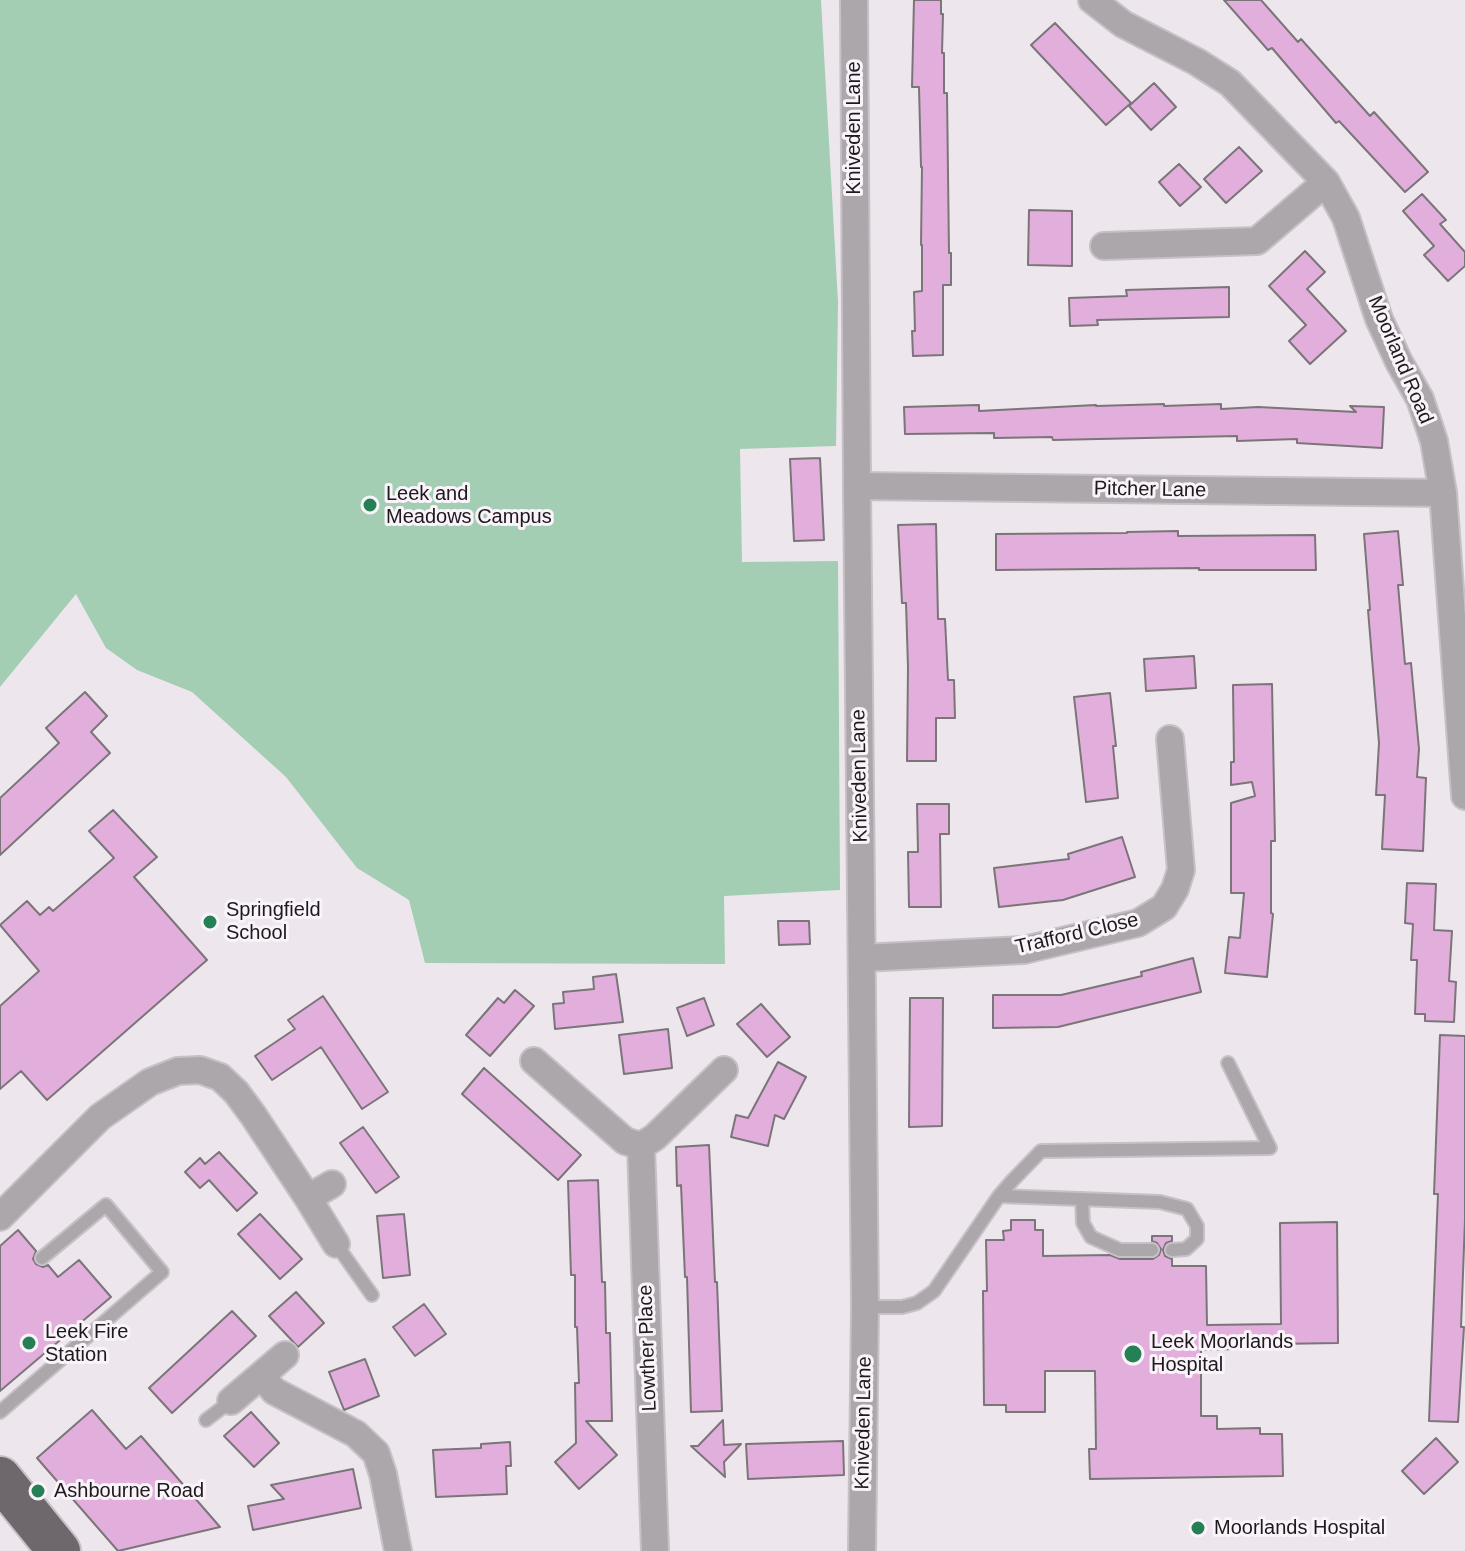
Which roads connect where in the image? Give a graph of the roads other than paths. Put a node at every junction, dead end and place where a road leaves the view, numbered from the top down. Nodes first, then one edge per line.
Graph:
1 (854, 0) edge
2 (1092, 0) edge
3 (1326, 182) junction
4 (1117, 237) dead end
5 (857, 486) junction
6 (1443, 493) junction
7 (1456, 559) edge
8 (1170, 739) dead end
9 (1465, 796) edge
10 (862, 958) junction
11 (534, 1061) dead end
12 (1228, 1063) dead end
13 (724, 1070) dead end
14 (641, 1146) junction
15 (332, 1184) dead end
16 (999, 1196) junction
17 (308, 1198) junction
18 (1082, 1199) junction
19 (0, 1217) edge
20 (336, 1244) joint
21 (1152, 1250) dead end
22 (1172, 1250) dead end
23 (42, 1258) dead end
24 (372, 1295) dead end
25 (865, 1307) junction
26 (285, 1355) dead end
27 (262, 1376) junction
28 (231, 1401) joint
29 (0, 1412) edge
30 (206, 1420) dead end
31 (0, 1478) edge
32 (59, 1551) edge
33 (398, 1551) edge
34 (655, 1551) edge
35 (862, 1551) edge

1 - 5 street, Kniveden Lane
2 - 3 street, Moorland Road
3 - 4 street
3 - 6 street, Moorland Road
5 - 6 street, Pitcher Lane
5 - 10 street, Kniveden Lane
6 - 7 street, Moorland Road
7 - 9 street, Moorland Road
8 - 10 street, Trafford Close
10 - 25 street, Kniveden Lane
11 - 14 street
12 - 16 lane
13 - 14 street
14 - 34 street, Lowther Place
15 - 17 street
16 - 18 lane
16 - 25 lane
17 - 19 street
17 - 20 street
18 - 21 lane
18 - 22 lane
20 - 24 lane
23 - 29 lane
25 - 35 street, Kniveden Lane
26 - 27 street
27 - 28 street
27 - 33 street
28 - 30 lane
31 - 32 highway

